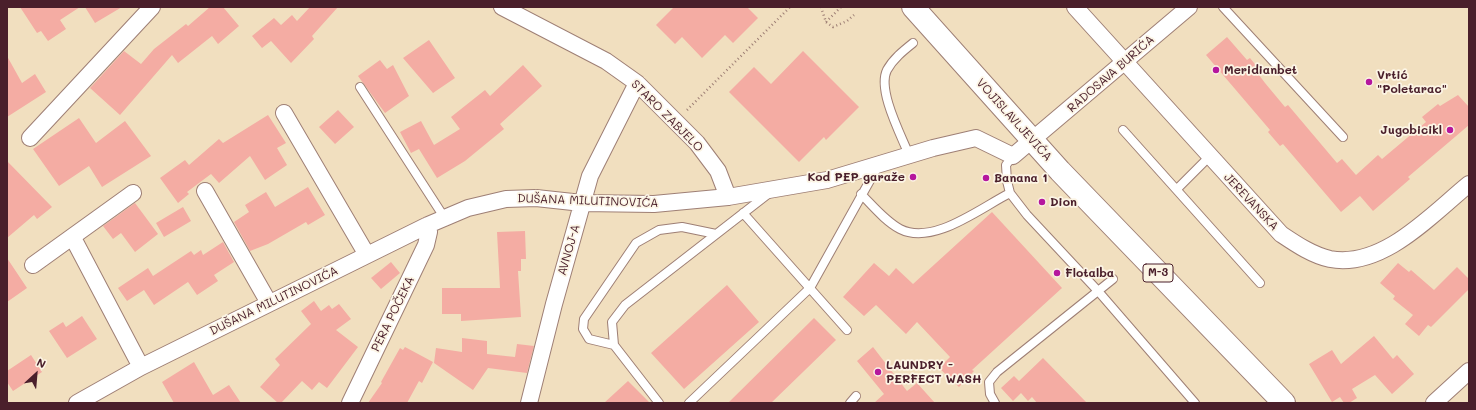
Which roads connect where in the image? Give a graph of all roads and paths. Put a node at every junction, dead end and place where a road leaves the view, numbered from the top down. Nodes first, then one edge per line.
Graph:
1 (152, 7) edge
2 (502, 7) edge
3 (790, 7) edge
4 (821, 7) edge
5 (841, 7) edge
6 (913, 7) edge
7 (1075, 7) edge
8 (1189, 7) edge
9 (1223, 7) edge
10 (854, 15) dead end
11 (826, 22) junction
12 (913, 44) dead end
13 (1124, 63) junction
14 (637, 83) junction
15 (360, 87) dead end
16 (284, 113) dead end
17 (676, 122) junction
18 (1123, 130) dead end
19 (1343, 137) dead end
20 (30, 138) dead end
21 (1032, 141) junction
22 (909, 155) junction
23 (1013, 156) junction
24 (1210, 156) junction
25 (880, 164) junction
26 (1469, 184) edge
27 (773, 189) junction
28 (1177, 189) junction
29 (205, 191) dead end
30 (133, 193) dead end
31 (1010, 193) junction
32 (861, 194) junction
33 (728, 197) junction
34 (582, 203) junction
35 (743, 213) junction
36 (444, 217) junction
37 (428, 225) junction
38 (716, 234) junction
39 (73, 238) junction
40 (367, 255) junction
41 (33, 265) dead end
42 (1113, 279) dead end
43 (1260, 283) dead end
44 (810, 288) junction
45 (1098, 291) junction
46 (268, 303) junction
47 (847, 330) dead end
48 (614, 345) junction
49 (141, 367) junction
50 (1469, 371) edge
51 (856, 396) dead end
52 (77, 403) edge
53 (350, 403) edge
54 (530, 403) edge
55 (659, 403) edge
56 (689, 403) edge
57 (850, 403) edge
58 (995, 403) edge
59 (1195, 403) edge
60 (1284, 403) edge
61 (1434, 403) edge

1 - 20 street
2 - 14 street, STARO ZABJELO
3 - 17 path
4 - 11 path
5 - 11 path
6 - 21 main road, VOJISLAVLJEVIĆA / M-3
7 - 13 street, JEREVANSKA
8 - 13 street, RADOSAVA BURIĆA
9 - 19 lane
10 - 11 path
12 - 22 lane
13 - 21 street, RADOSAVA BURIĆA
13 - 24 street, JEREVANSKA
14 - 17 street, STARO ZABJELO
14 - 34 street, AVNOJ-A
15 - 36 lane
16 - 40 street
17 - 33 street, STARO ZABJELO
18 - 28 lane
21 - 23 street
21 - 60 main road, VOJISLAVLJEVIĆA / M-3
22 - 23 street, DUŠANA MILUTINOVIĆA
22 - 25 street, DUŠANA MILUTINOVIĆA
23 - 31 lane
24 - 26 street, JEREVANSKA
24 - 28 lane
25 - 27 street, DUŠANA MILUTINOVIĆA
25 - 32 lane
27 - 33 street, DUŠANA MILUTINOVIĆA
27 - 35 lane
28 - 43 lane
29 - 46 street
30 - 39 street
31 - 32 lane
31 - 45 lane
32 - 44 lane
33 - 34 street, DUŠANA MILUTINOVIĆA
34 - 36 street, DUŠANA MILUTINOVIĆA
34 - 54 street, AVNOJ-A
35 - 38 lane
35 - 44 lane
36 - 37 street, DUŠANA MILUTINOVIĆA
37 - 40 street, DUŠANA MILUTINOVIĆA
37 - 53 street, PERA POČEKA
38 - 48 lane
38 - 48 lane
39 - 41 street
39 - 49 street
40 - 46 street, DUŠANA MILUTINOVIĆA
42 - 45 lane
44 - 47 lane
44 - 56 lane
45 - 58 lane
45 - 59 lane
46 - 49 street, DUŠANA MILUTINOVIĆA
48 - 55 lane
49 - 52 street, DUŠANA MILUTINOVIĆA
50 - 61 street
51 - 57 lane

